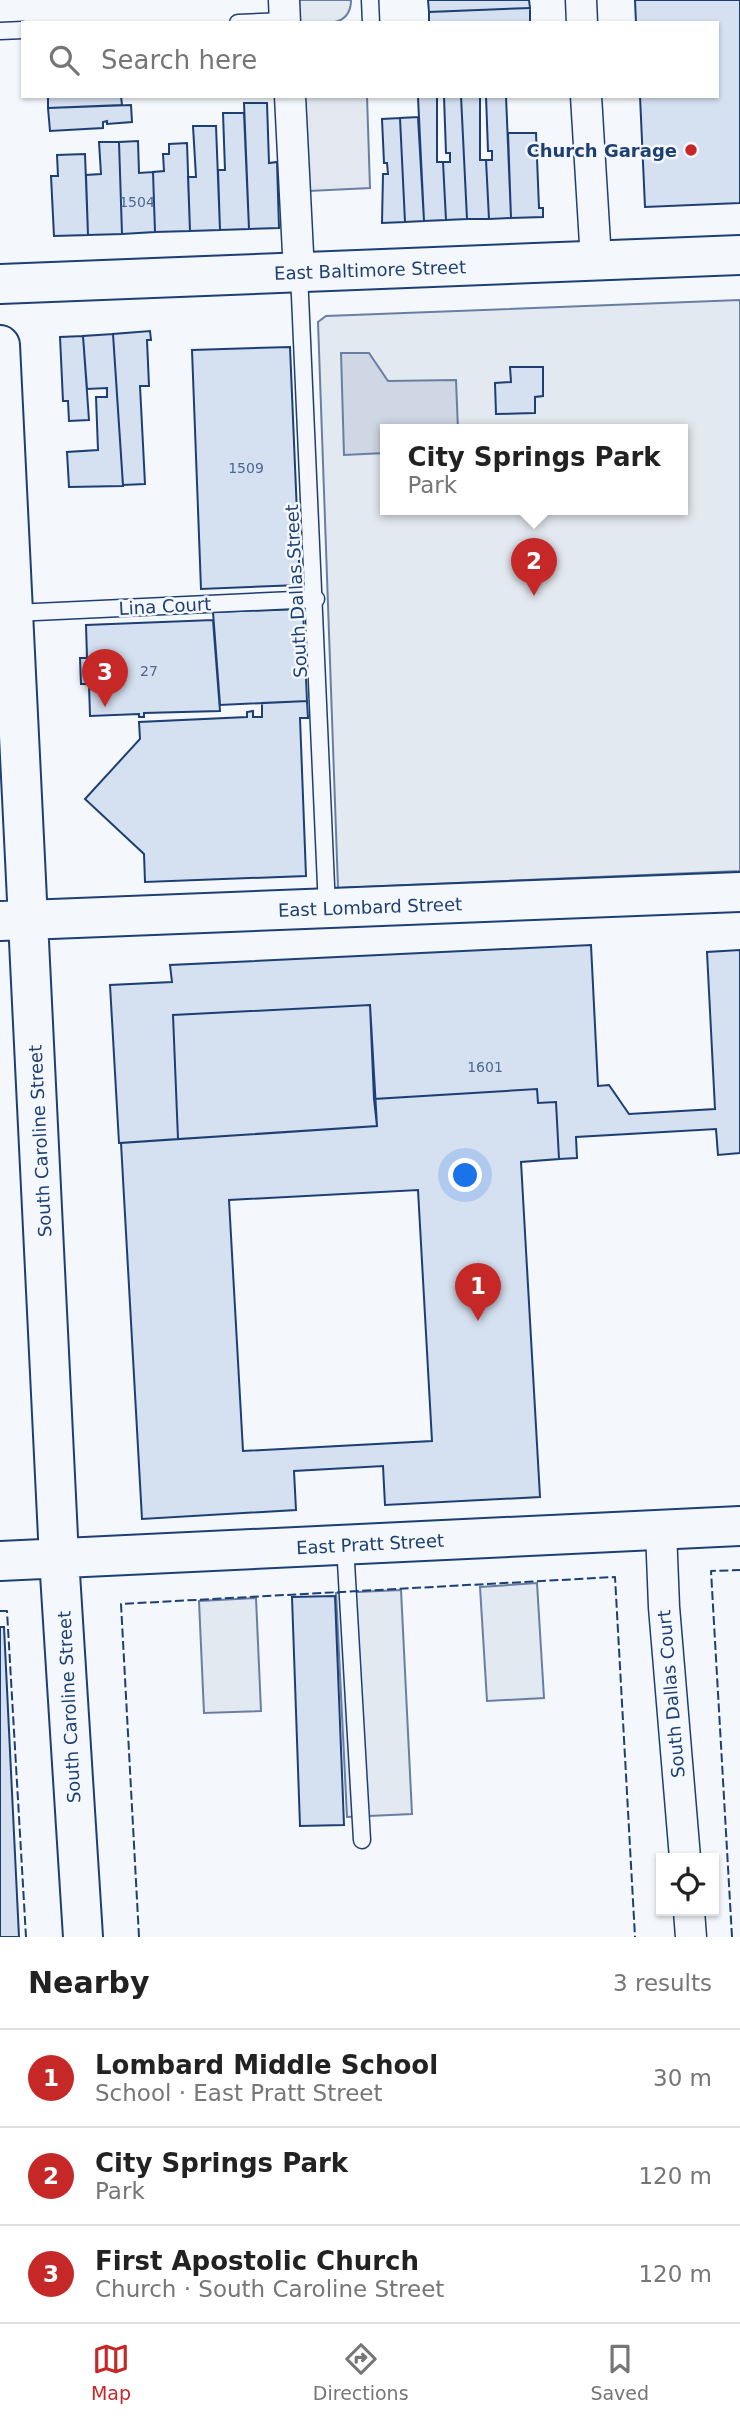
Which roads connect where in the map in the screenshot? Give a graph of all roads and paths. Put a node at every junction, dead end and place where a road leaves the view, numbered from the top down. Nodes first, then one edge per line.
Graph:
1 (370, 0) edge
2 (581, 0) edge
3 (284, 15) edge
4 (250, 21) edge
5 (371, 21) edge
6 (582, 21) edge
7 (21, 30) edge
8 (0, 31) edge
9 (290, 98) edge
10 (586, 98) edge
11 (740, 254) edge
12 (596, 260) junction
13 (299, 273) junction
14 (0, 284) edge
15 (0, 345) edge
16 (5, 519) edge
17 (316, 599) junction
18 (14, 612) junction
19 (9, 713) edge
20 (740, 892) edge
21 (327, 908) junction
22 (15, 921) edge
23 (740, 1526) edge
24 (661, 1530) junction
25 (345, 1545) junction
26 (59, 1558) junction
27 (0, 1561) edge
28 (362, 1840) dead end
29 (685, 1853) edge
30 (689, 1916) edge
31 (83, 1937) edge
32 (691, 1937) edge

1 - 5 lane
2 - 6 street
3 - 4 lane
7 - 8 lane
9 - 13 street
10 - 12 street
11 - 12 main road, East Baltimore Street
12 - 13 main road, East Baltimore Street
13 - 14 main road, East Baltimore Street
13 - 17 lane, South Dallas Street
15 - 16 main road, South Caroline Street
16 - 18 main road, South Caroline Street
17 - 18 lane, Lina Court
17 - 21 lane, South Dallas Street
18 - 19 main road, South Caroline Street
19 - 22 main road, South Caroline Street
20 - 21 main road, East Lombard Street
21 - 22 main road, East Lombard Street
22 - 26 main road, South Caroline Street
23 - 24 main road, East Pratt Street
24 - 25 main road, East Pratt Street
24 - 29 street, South Dallas Court
25 - 26 main road, East Pratt Street
25 - 28 lane
26 - 27 main road, East Pratt Street
26 - 31 main road, South Caroline Street
30 - 32 street

